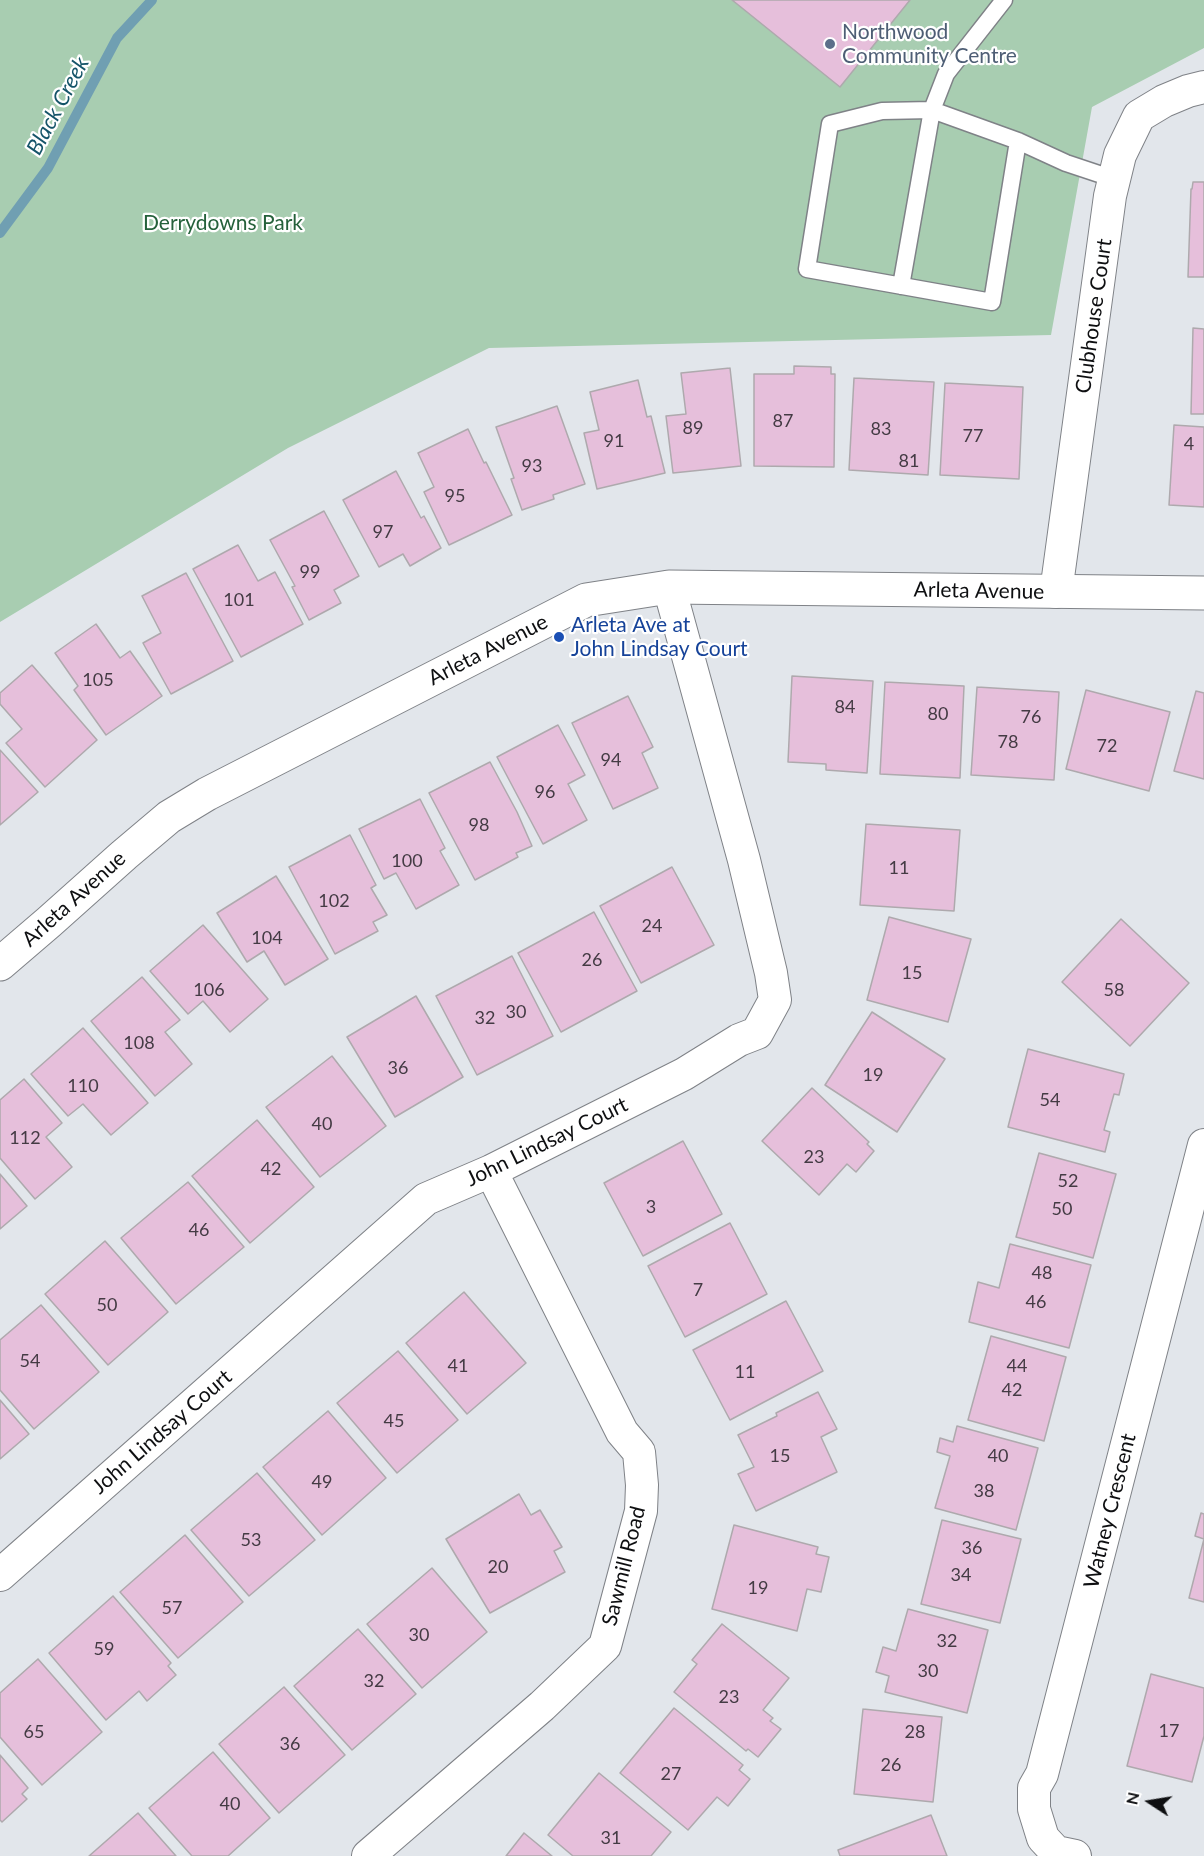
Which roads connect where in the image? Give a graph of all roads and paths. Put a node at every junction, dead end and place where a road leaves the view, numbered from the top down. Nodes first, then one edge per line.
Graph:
1 (1004, 0) edge
2 (1204, 87) edge
3 (932, 110) junction
4 (1018, 141) junction
5 (1114, 179) junction
6 (901, 286) junction
7 (669, 587) junction
8 (1056, 592) junction
9 (1204, 593) edge
10 (0, 964) edge
11 (1204, 1144) edge
12 (491, 1171) junction
13 (0, 1575) edge
14 (368, 1856) edge
15 (1075, 1856) edge

1 - 3 lane
2 - 5 street, Clubhouse Court
3 - 4 lane
3 - 6 lane
3 - 6 lane
4 - 5 lane
4 - 6 lane
5 - 8 street, Clubhouse Court
7 - 8 street, Arleta Avenue
7 - 10 street, Arleta Avenue
7 - 12 street, John Lindsay Court
8 - 9 street, Arleta Avenue
11 - 15 street, Watney Crescent
12 - 13 street, John Lindsay Court
12 - 14 street, Sawmill Road

